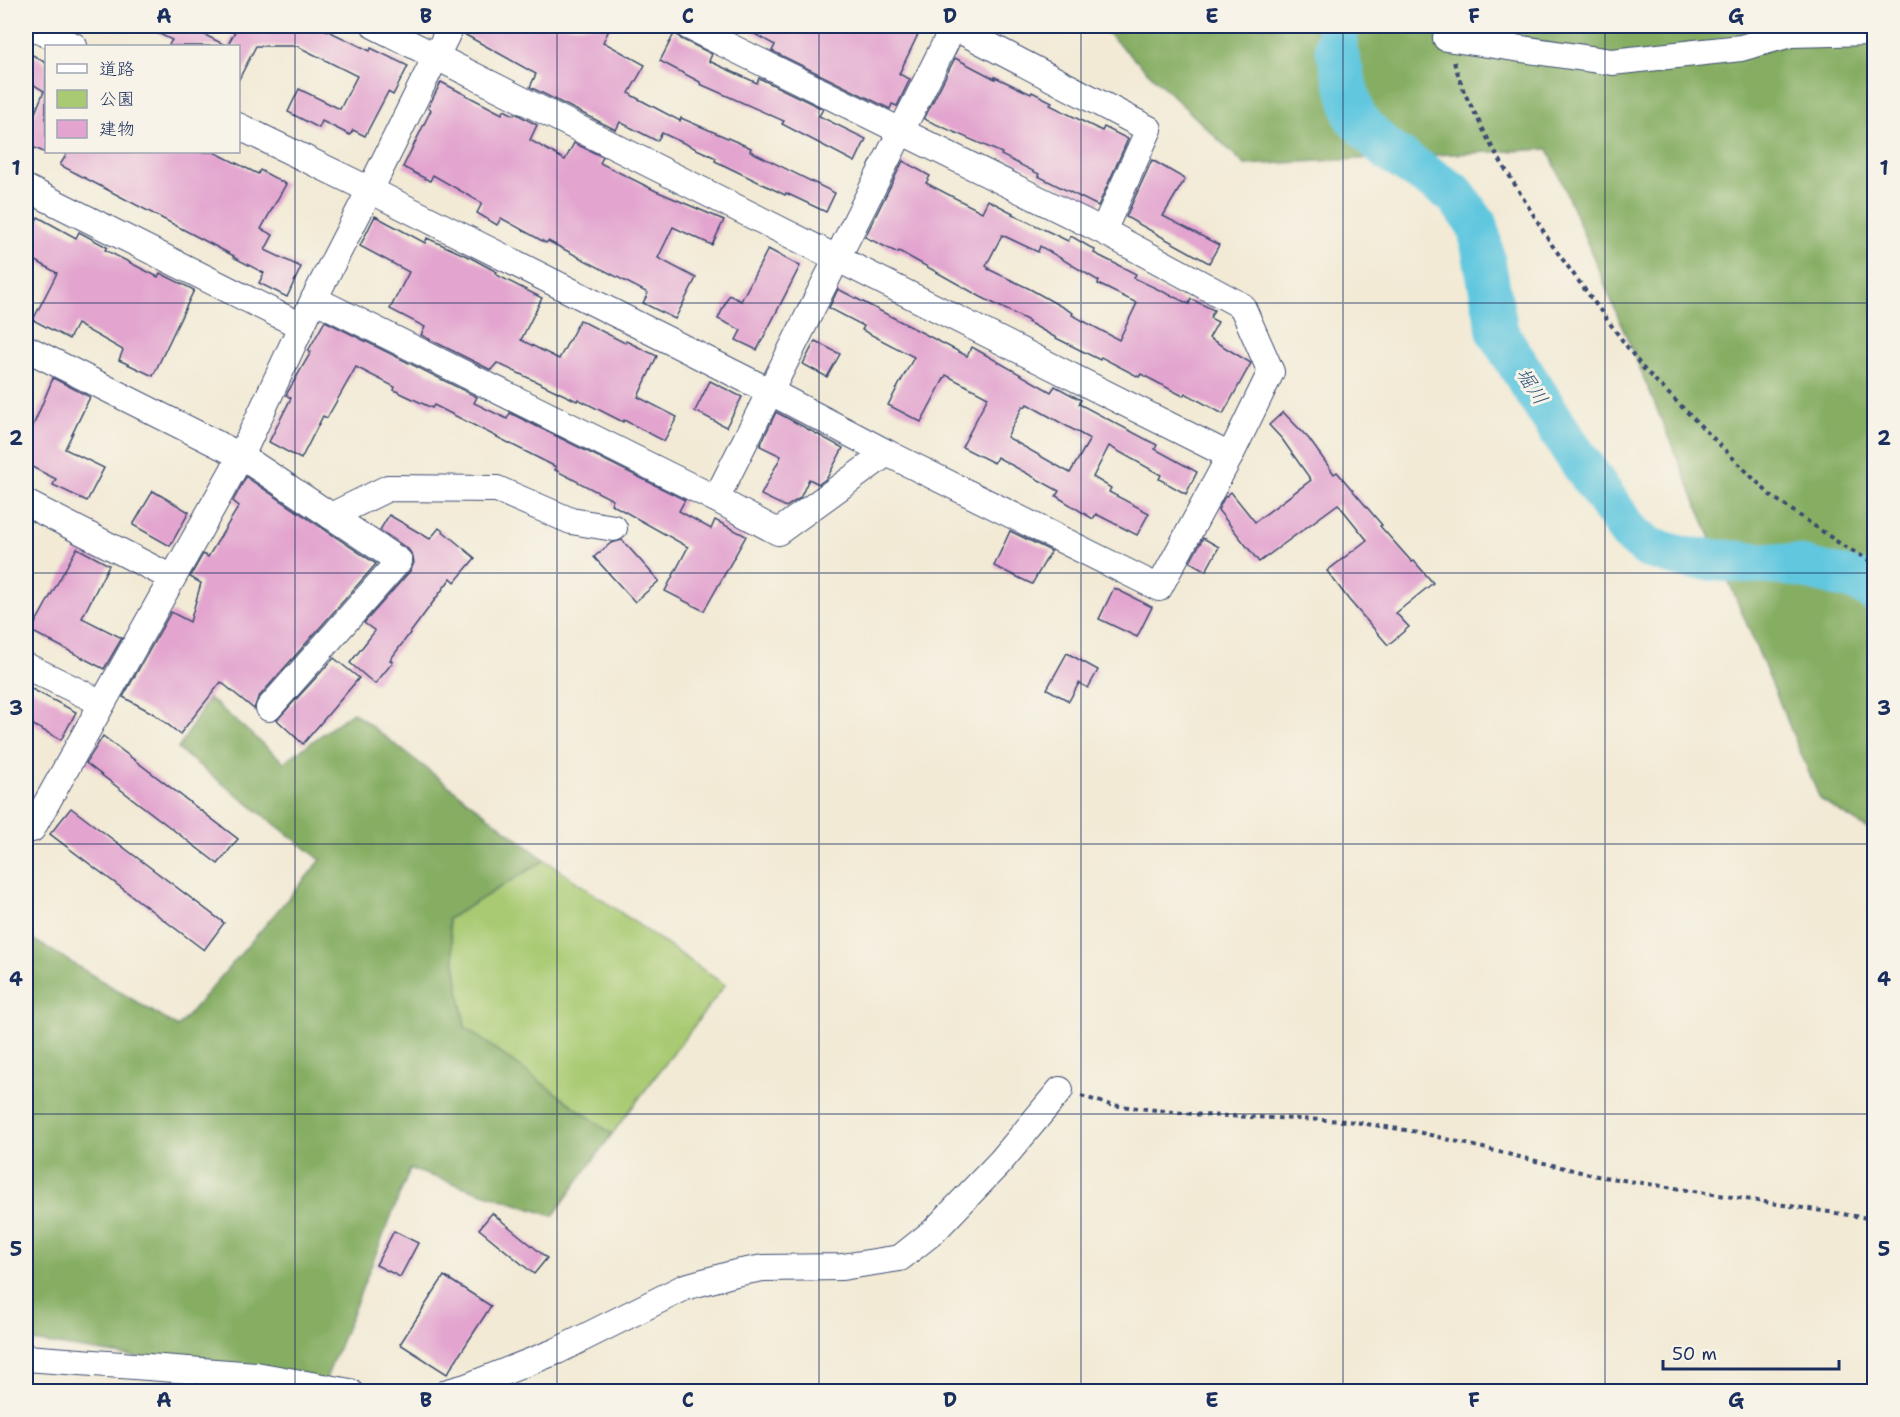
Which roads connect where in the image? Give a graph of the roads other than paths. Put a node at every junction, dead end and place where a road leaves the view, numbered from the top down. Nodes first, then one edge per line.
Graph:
1 (30, 26) edge
2 (375, 26) edge
3 (451, 26) edge
4 (688, 26) edge
5 (953, 26) edge
6 (1875, 32) edge
7 (1446, 38) road end
8 (72, 45) edge
9 (435, 55) junction
10 (240, 127) edge
11 (900, 130) junction
12 (26, 188) edge
13 (370, 190) junction
14 (1103, 231) junction
15 (837, 259) junction
16 (314, 299) junction
17 (301, 326) junction
18 (26, 348) edge
19 (769, 391) junction
20 (887, 453) junction
21 (241, 456) junction
22 (1230, 456) junction
23 (716, 499) junction
24 (26, 504) edge
25 (331, 516) junction
26 (614, 528) dead end
27 (172, 578) junction
28 (26, 666) edge
29 (102, 703) junction
30 (269, 708) dead end
31 (26, 825) edge
32 (1060, 1090) road end
33 (26, 1358) edge
34 (350, 1392) edge
35 (448, 1392) edge

1 - 8 street
2 - 9 street
3 - 9 street
4 - 11 street
5 - 11 street
5 - 14 street
6 - 7 street
9 - 13 street
9 - 15 street
10 - 13 street
11 - 14 street
11 - 15 street
12 - 17 street
13 - 16 street
13 - 19 street
14 - 22 street
15 - 19 street
15 - 22 street
16 - 17 street
16 - 23 street
17 - 21 street
18 - 21 street
19 - 20 street
19 - 23 street
20 - 22 street
20 - 23 street
21 - 25 street
21 - 27 street
24 - 27 street
25 - 26 street
25 - 30 street
27 - 29 street
28 - 29 street
29 - 31 street
32 - 35 street
33 - 34 street

